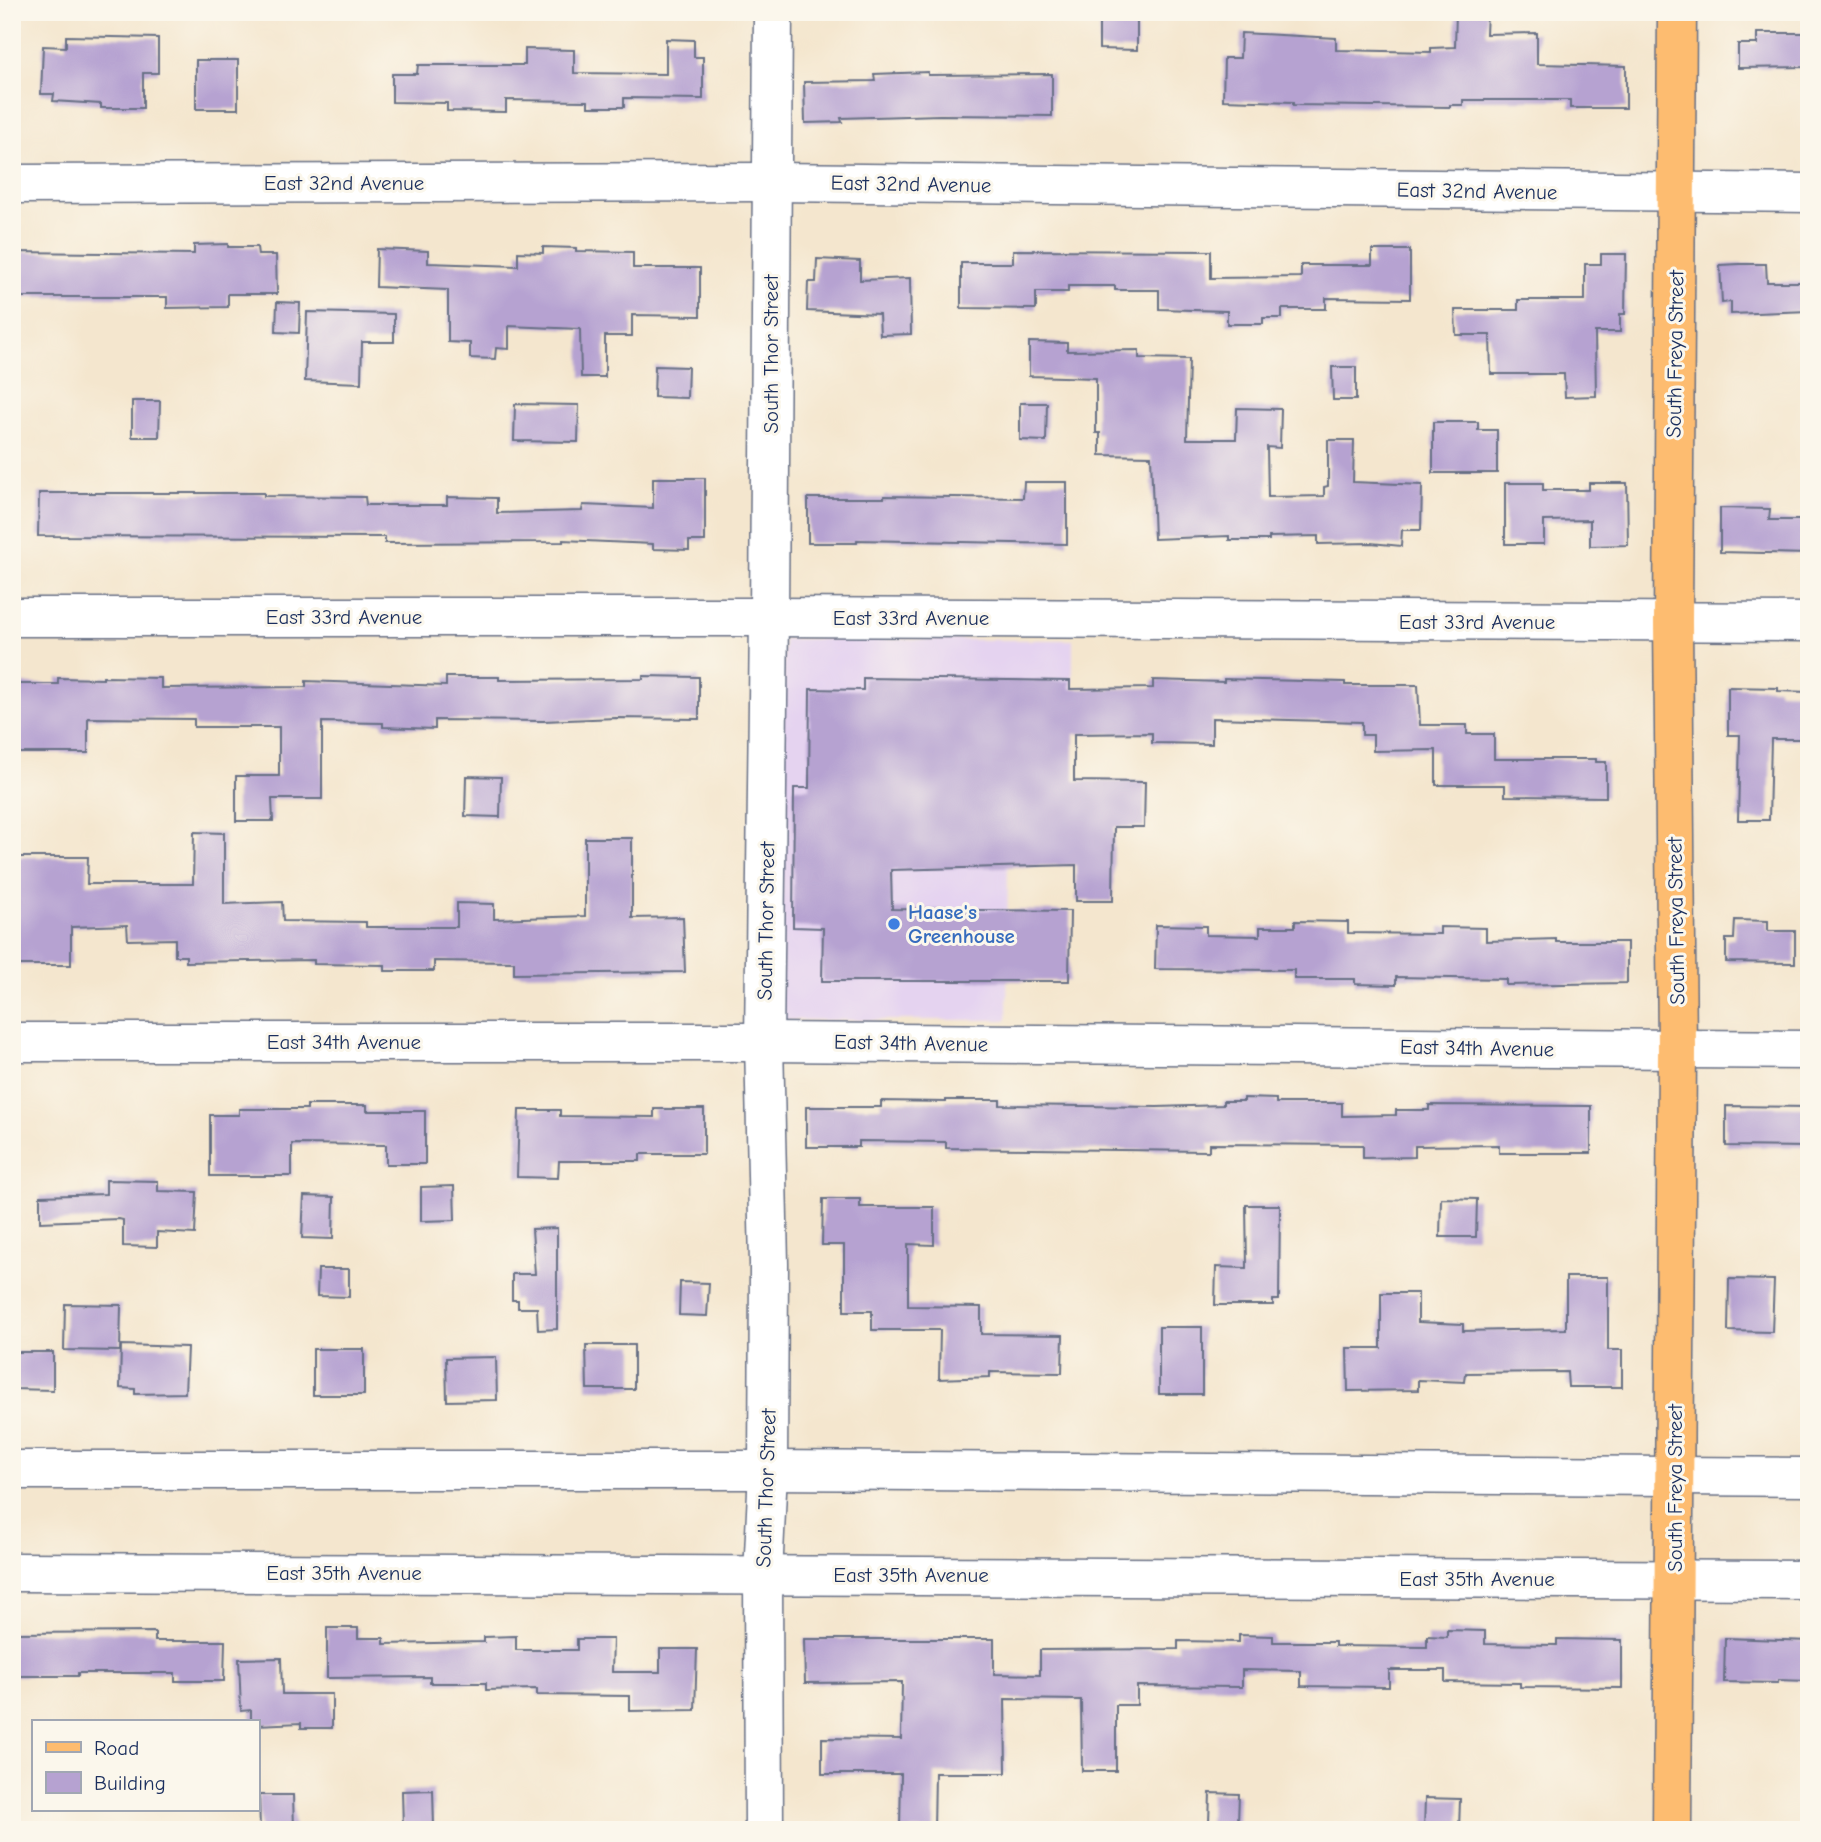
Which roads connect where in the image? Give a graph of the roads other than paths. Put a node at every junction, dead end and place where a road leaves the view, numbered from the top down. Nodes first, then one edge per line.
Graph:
1 (772, 12) edge
2 (1676, 12) edge
3 (772, 182) junction
4 (12, 184) edge
5 (1677, 193) junction
6 (1809, 193) edge
7 (12, 617) edge
8 (769, 617) junction
9 (1809, 622) edge
10 (1673, 623) junction
11 (12, 1042) edge
12 (764, 1042) junction
13 (1677, 1050) junction
14 (1809, 1050) edge
15 (12, 1471) edge
16 (768, 1471) junction
17 (1674, 1476) junction
18 (1809, 1477) edge
19 (12, 1572) edge
20 (763, 1574) junction
21 (1675, 1580) junction
22 (1809, 1580) edge
23 (764, 1830) edge
24 (1672, 1830) edge

1 - 3 street, South Thor Street
2 - 5 main road, South Freya Street
3 - 4 street, East 32nd Avenue
3 - 5 street, East 32nd Avenue
3 - 8 street, South Thor Street
5 - 6 street, East 32nd Avenue
5 - 10 main road, South Freya Street
7 - 8 street, East 33rd Avenue
8 - 10 street, East 33rd Avenue
8 - 12 street, South Thor Street
9 - 10 street, East 33rd Avenue
10 - 13 main road, South Freya Street
11 - 12 street, East 34th Avenue
12 - 13 street, East 34th Avenue
12 - 16 street, South Thor Street
13 - 14 street, East 34th Avenue
13 - 17 main road, South Freya Street
15 - 16 street
16 - 17 street
16 - 20 street, South Thor Street
17 - 18 street
17 - 21 main road, South Freya Street
19 - 20 street, East 35th Avenue
20 - 21 street, East 35th Avenue
20 - 23 street, South Thor Street
21 - 22 street, East 35th Avenue
21 - 24 main road, South Freya Street

